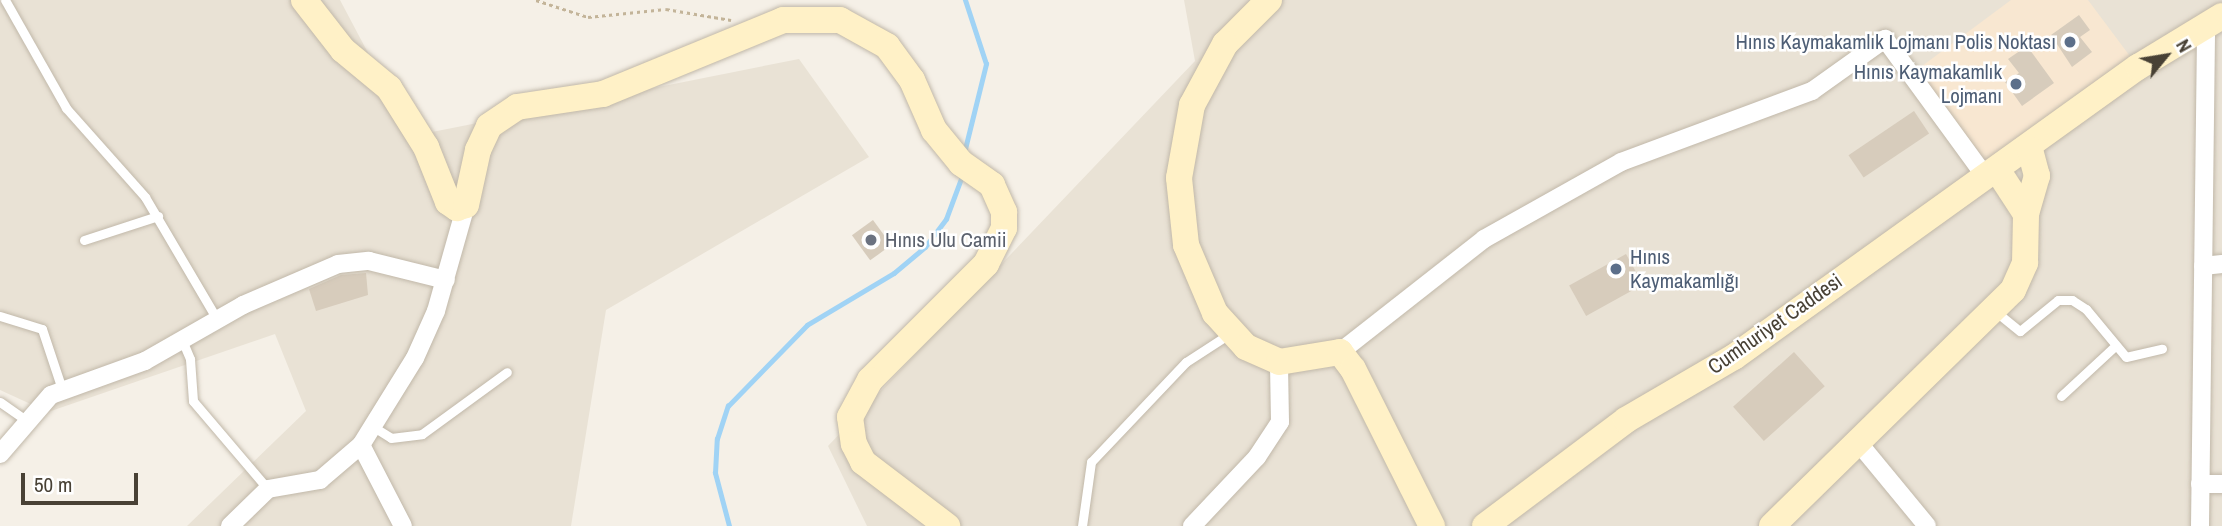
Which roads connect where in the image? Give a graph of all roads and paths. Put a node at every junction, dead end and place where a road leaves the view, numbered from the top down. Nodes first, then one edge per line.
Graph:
1 (5, 0) edge
2 (304, 0) edge
3 (536, 0) edge
4 (1269, 0) edge
5 (2214, 21) edge
6 (744, 35) junction
7 (2030, 149) junction
8 (1992, 175) junction
9 (466, 205) junction
10 (2026, 214) junction
11 (158, 216) junction
12 (84, 240) dead end
13 (2222, 264) edge
14 (2203, 266) junction
15 (446, 280) junction
16 (1994, 310) junction
17 (0, 316) edge
18 (217, 318) junction
19 (1230, 333) junction
20 (182, 340) junction
21 (2115, 346) junction
22 (2162, 349) dead end
23 (1339, 352) junction
24 (1279, 362) junction
25 (507, 372) dead end
26 (62, 389) junction
27 (2061, 396) dead end
28 (0, 402) edge
29 (26, 420) junction
30 (372, 426) junction
31 (1857, 440) junction
32 (361, 445) junction
33 (0, 454) edge
34 (2200, 484) junction
35 (2222, 484) edge
36 (268, 489) junction
37 (230, 526) edge
38 (403, 526) edge
39 (947, 526) edge
40 (1082, 526) edge
41 (1192, 526) edge
42 (1432, 526) edge
43 (1485, 526) edge
44 (1772, 526) edge
45 (1927, 526) edge
46 (2200, 526) edge

1 - 11 lane
2 - 9 street
3 - 6 path
4 - 19 street
5 - 7 street, Cumhuriyet Caddesi
5 - 14 street
6 - 9 street
6 - 39 street
7 - 8 street, Cumhuriyet Caddesi
7 - 10 street
8 - 10 street
8 - 23 street
8 - 43 street, Cumhuriyet Caddesi
9 - 15 street
10 - 16 street
11 - 12 lane
11 - 18 lane
13 - 14 street
14 - 34 street
15 - 18 street
15 - 30 street
16 - 21 lane
16 - 31 street
17 - 26 lane
18 - 20 street
19 - 24 street
19 - 40 lane
20 - 26 street
20 - 36 lane
21 - 22 lane
21 - 27 lane
23 - 24 street
23 - 42 street
24 - 41 street
25 - 30 lane
26 - 29 street
28 - 29 lane
29 - 33 street
30 - 32 street
31 - 44 street
31 - 45 street
32 - 36 street
32 - 38 street
34 - 35 street
34 - 46 street
36 - 37 street

